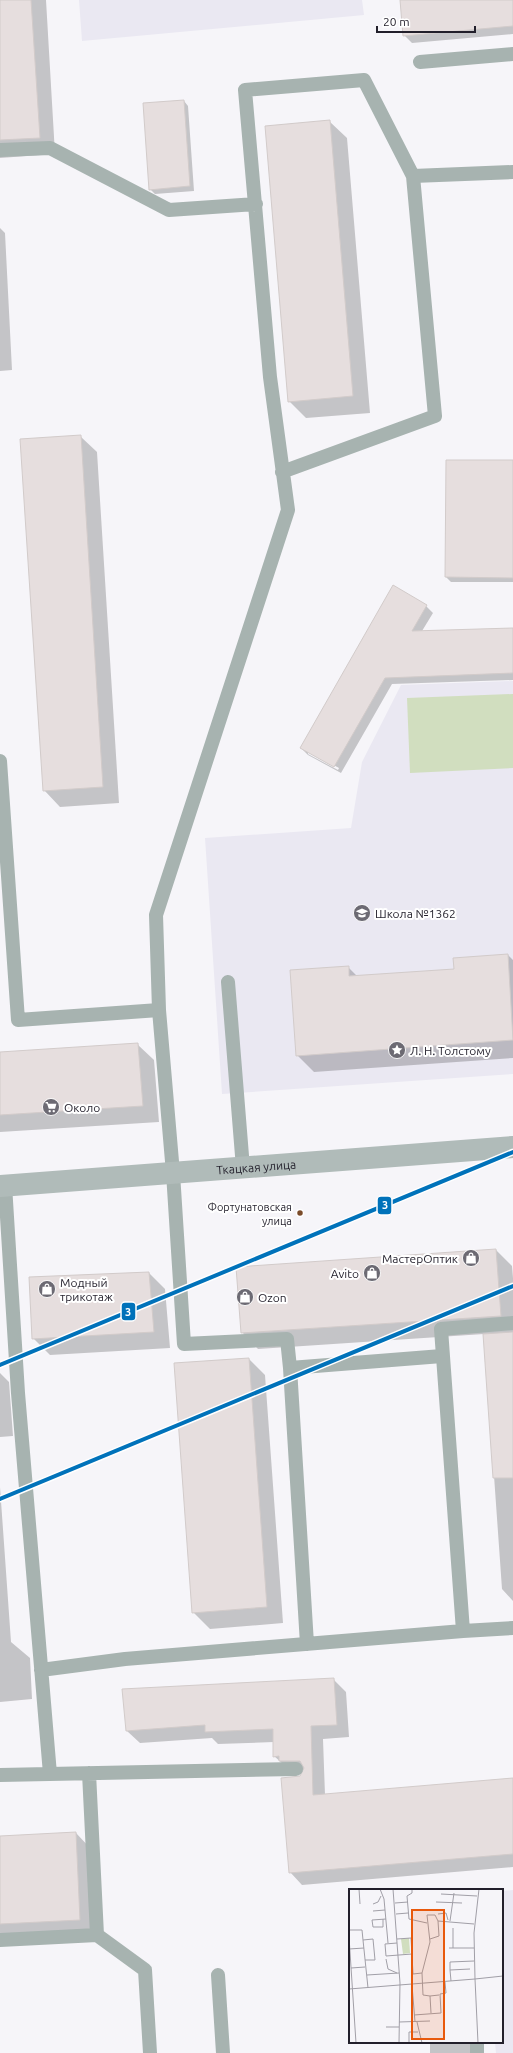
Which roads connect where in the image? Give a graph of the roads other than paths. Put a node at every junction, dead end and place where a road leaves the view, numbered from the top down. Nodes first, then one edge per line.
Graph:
1 (513, 54) edge
2 (420, 62) dead end
3 (0, 150) edge
4 (513, 172) edge
5 (413, 176) junction
6 (256, 204) junction
7 (282, 472) junction
8 (0, 761) edge
9 (228, 982) dead end
10 (159, 1010) junction
11 (513, 1147) edge
12 (243, 1168) junction
13 (173, 1173) junction
14 (2, 1186) edge
15 (513, 1323) edge
16 (442, 1356) junction
17 (290, 1368) junction
18 (513, 1628) edge
19 (463, 1631) junction
20 (307, 1644) junction
21 (41, 1670) junction
22 (296, 1769) dead end
23 (89, 1773) junction
24 (50, 1774) junction
25 (0, 1775) edge
26 (97, 1935) junction
27 (0, 1940) edge
28 (218, 1975) dead end
29 (150, 2053) edge
30 (223, 2053) edge

1 - 2 lane
3 - 6 lane
4 - 5 lane
5 - 6 lane
5 - 7 lane
6 - 7 lane
7 - 10 lane
8 - 10 lane
9 - 12 lane
10 - 13 lane
11 - 12 street, Ткацкая улица
12 - 13 street, Ткацкая улица
13 - 14 street, Ткацкая улица
13 - 17 lane
14 - 21 lane
15 - 16 lane
16 - 17 lane
16 - 19 lane
17 - 20 lane
18 - 19 lane
19 - 20 lane
20 - 21 lane
21 - 24 lane
22 - 23 lane
23 - 24 lane
23 - 26 lane
24 - 25 lane
26 - 27 lane
26 - 29 lane
28 - 30 lane

